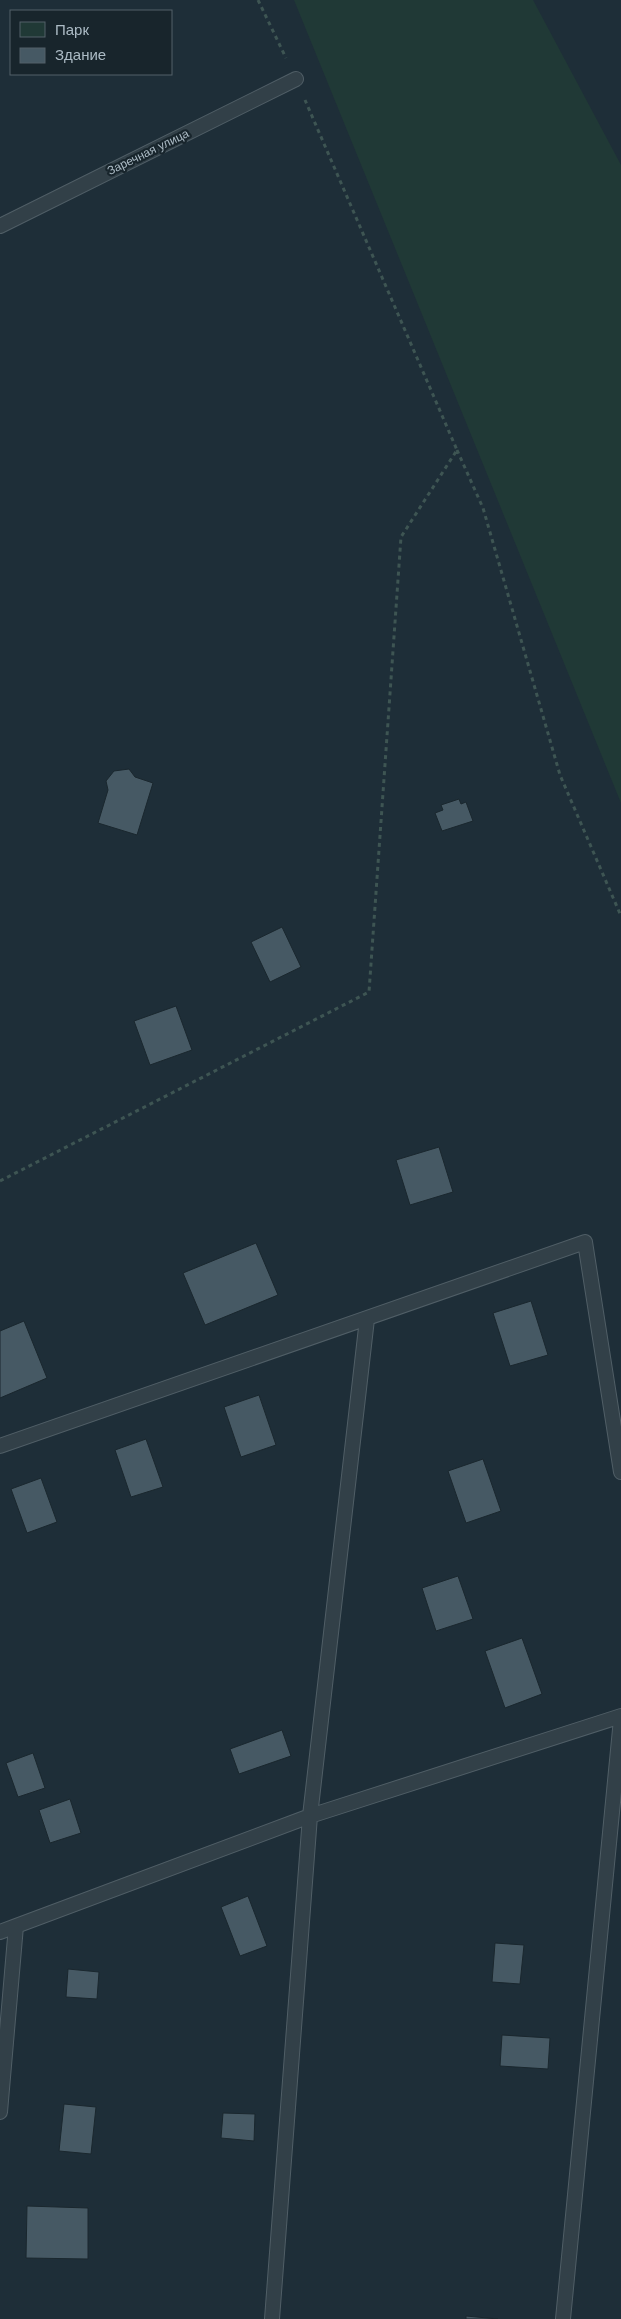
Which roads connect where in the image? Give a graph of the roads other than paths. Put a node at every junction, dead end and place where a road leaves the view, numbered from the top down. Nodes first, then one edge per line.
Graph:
1 (296, 79) road end
2 (0, 226) edge
3 (367, 1319) junction
4 (0, 1446) edge
5 (621, 1472) edge
6 (621, 1718) edge
7 (310, 1816) junction
8 (16, 1926) junction
9 (0, 1932) edge
10 (0, 2112) edge
11 (272, 2319) edge
12 (564, 2319) edge

1 - 2 lane, Заречная улица
3 - 4 lane
3 - 5 lane
3 - 7 lane
6 - 7 lane
6 - 12 lane
7 - 8 lane
7 - 11 lane
8 - 9 lane
8 - 10 lane

